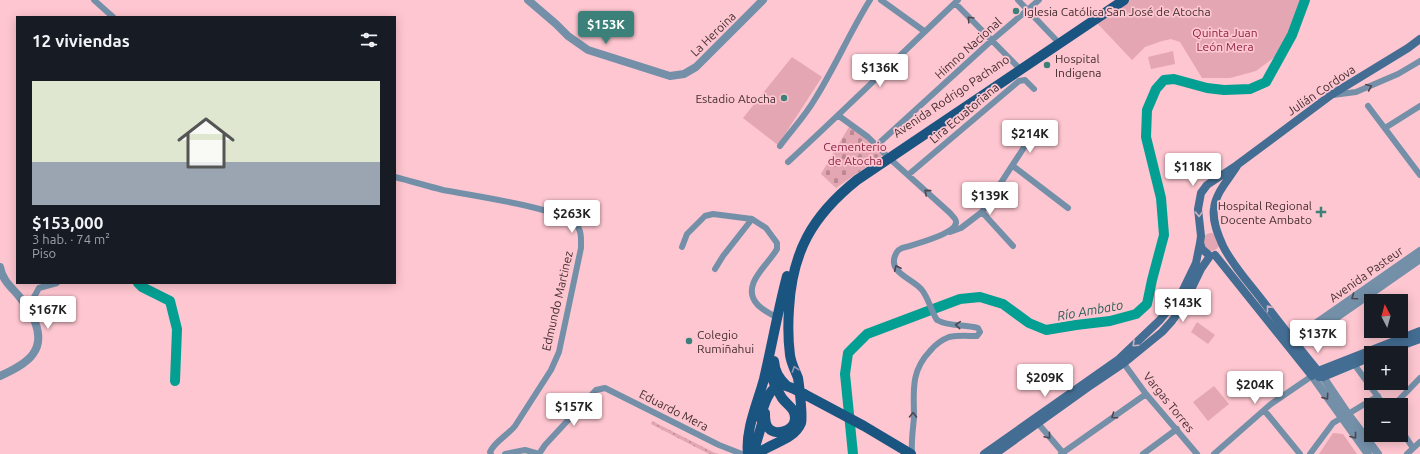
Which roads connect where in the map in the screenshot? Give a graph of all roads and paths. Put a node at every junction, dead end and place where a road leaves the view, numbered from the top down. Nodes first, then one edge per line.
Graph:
1 (94, 0) edge
2 (528, 0) edge
3 (763, 0) edge
4 (870, 0) edge
5 (881, 0) edge
6 (1018, 0) edge
7 (1039, 0) edge
8 (1116, 0) edge
9 (1124, 0) edge
10 (956, 2) edge
11 (1029, 10) junction
12 (112, 16) edge
13 (924, 31) junction
14 (1420, 39) edge
15 (991, 41) junction
16 (1059, 42) junction
17 (1420, 61) edge
18 (1019, 68) junction
19 (1034, 89) dead end
20 (1331, 95) junction
21 (1368, 106) dead end
22 (1420, 106) edge
23 (839, 116) junction
24 (1385, 128) junction
25 (1034, 132) dead end
26 (877, 145) junction
27 (780, 146) dead end
28 (888, 156) junction
29 (788, 162) dead end
30 (1237, 165) junction
31 (1013, 166) junction
32 (1417, 166) edge
33 (908, 175) junction
34 (1420, 175) edge
35 (396, 177) edge
36 (1068, 208) dead end
37 (982, 212) junction
38 (752, 219) junction
39 (1216, 232) junction
40 (941, 236) junction
41 (1200, 240) junction
42 (1013, 246) dead end
43 (1223, 246) junction
44 (682, 247) dead end
45 (1420, 251) edge
46 (1212, 255) junction
47 (1420, 259) edge
48 (715, 269) dead end
49 (0, 271) edge
50 (51, 284) edge
51 (38, 286) edge
52 (790, 297) junction
53 (28, 308) junction
54 (778, 318) junction
55 (1420, 331) edge
56 (1420, 339) edge
57 (1292, 344) junction
58 (1401, 346) edge
59 (768, 360) junction
60 (1364, 360) edge
61 (1122, 361) junction
62 (1354, 364) junction
63 (1318, 375) junction
64 (0, 376) edge
65 (1420, 378) edge
66 (786, 385) junction
67 (804, 394) junction
68 (1146, 394) junction
69 (1378, 396) joint
70 (1401, 398) edge
71 (1264, 410) junction
72 (762, 416) junction
73 (1344, 416) junction
74 (1036, 420) junction
75 (1177, 429) junction
76 (1408, 440) edge
77 (1420, 442) edge
78 (1413, 448) junction
79 (491, 454) edge
80 (505, 454) edge
81 (539, 454) edge
82 (742, 454) edge
83 (748, 454) edge
84 (753, 454) edge
85 (757, 454) edge
86 (911, 454) edge
87 (984, 454) edge
88 (995, 454) edge
89 (1063, 454) edge
90 (1143, 454) edge
91 (1197, 454) edge
92 (1214, 454) edge
93 (1300, 454) edge
94 (1310, 454) edge
95 (1368, 454) edge
96 (1378, 454) edge
97 (1407, 454) edge

1 - 12 street
2 - 3 street, La Heroina
4 - 27 street
5 - 13 street
6 - 11 street
7 - 11 street, Himno Nacional
8 - 16 main road, Avenida Rodrigo Pachano
9 - 16 main road, Avenida Rodrigo Pachano
10 - 13 street
15 -> 10 street
11 - 15 street, Himno Nacional
11 - 16 street
13 - 23 street
14 - 20 main road, Julián Cordova
15 - 18 street
15 - 26 street, Himno Nacional
16 - 18 main road, Avenida Rodrigo Pachano
20 -> 17 street
18 - 28 main road, Avenida Rodrigo Pachano
19 - 33 street, Lira Ecuatoriana
20 - 30 main road, Julián Cordova
21 - 24 street
22 - 24 street
23 - 26 street
23 - 29 street
24 - 32 street
25 - 31 street
26 - 28 street
28 - 33 street
28 - 52 main road, Avenida Rodrigo Pachano
28 - 54 main road, Avenida Rodrigo Pachano
30 - 39 main road, Julián Cordova
30 -> 41 main road, Julián Cordova
31 - 36 street
31 - 37 street
32 - 34 street
40 -> 33 street
35 - 79 street, Edmundo Martinez
37 - 40 street
37 - 42 street
38 - 44 street
38 - 48 street
38 - 54 street
39 - 41 main road
39 - 43 main road
86 -> 40 street
41 - 46 main road
41 -> 61 main road
43 - 46 main road
57 -> 43 main road
45 -> 57 street, Avenida Pasteur
46 - 57 main road
46 - 61 main road
47 - 57 street, Avenida Pasteur
49 - 53 street
50 - 51 street
51 - 53 street
52 - 66 main road
85 -> 52 main road
53 - 64 street
54 - 59 main road, Avenida Rodrigo Pachano
55 - 63 main road
56 - 58 main road
57 - 63 main road
59 - 72 main road
59 - 83 main road, Avenida Rodrigo Pachano
60 - 62 main road
61 - 68 street, Vargas Torres
61 - 74 main road
62 - 63 main road
62 - 69 street
63 - 71 street
63 - 73 street
65 - 70 street
66 - 67 main road, bridge
66 - 72 main road, bridge
67 - 72 main road, bridge
67 - 86 main road
68 - 75 street, Vargas Torres
68 -> 89 street
69 - 73 street
71 - 92 street
71 - 93 street
72 - 83 main road
72 - 84 main road
73 - 94 street
73 -> 95 street
73 - 96 street
74 - 87 main road
74 - 88 main road
74 -> 89 street
75 - 90 street
75 - 91 street, Vargas Torres
76 - 78 street
77 - 78 street
78 - 97 street
80 - 81 street
81 - 82 street, Eduardo Mera

